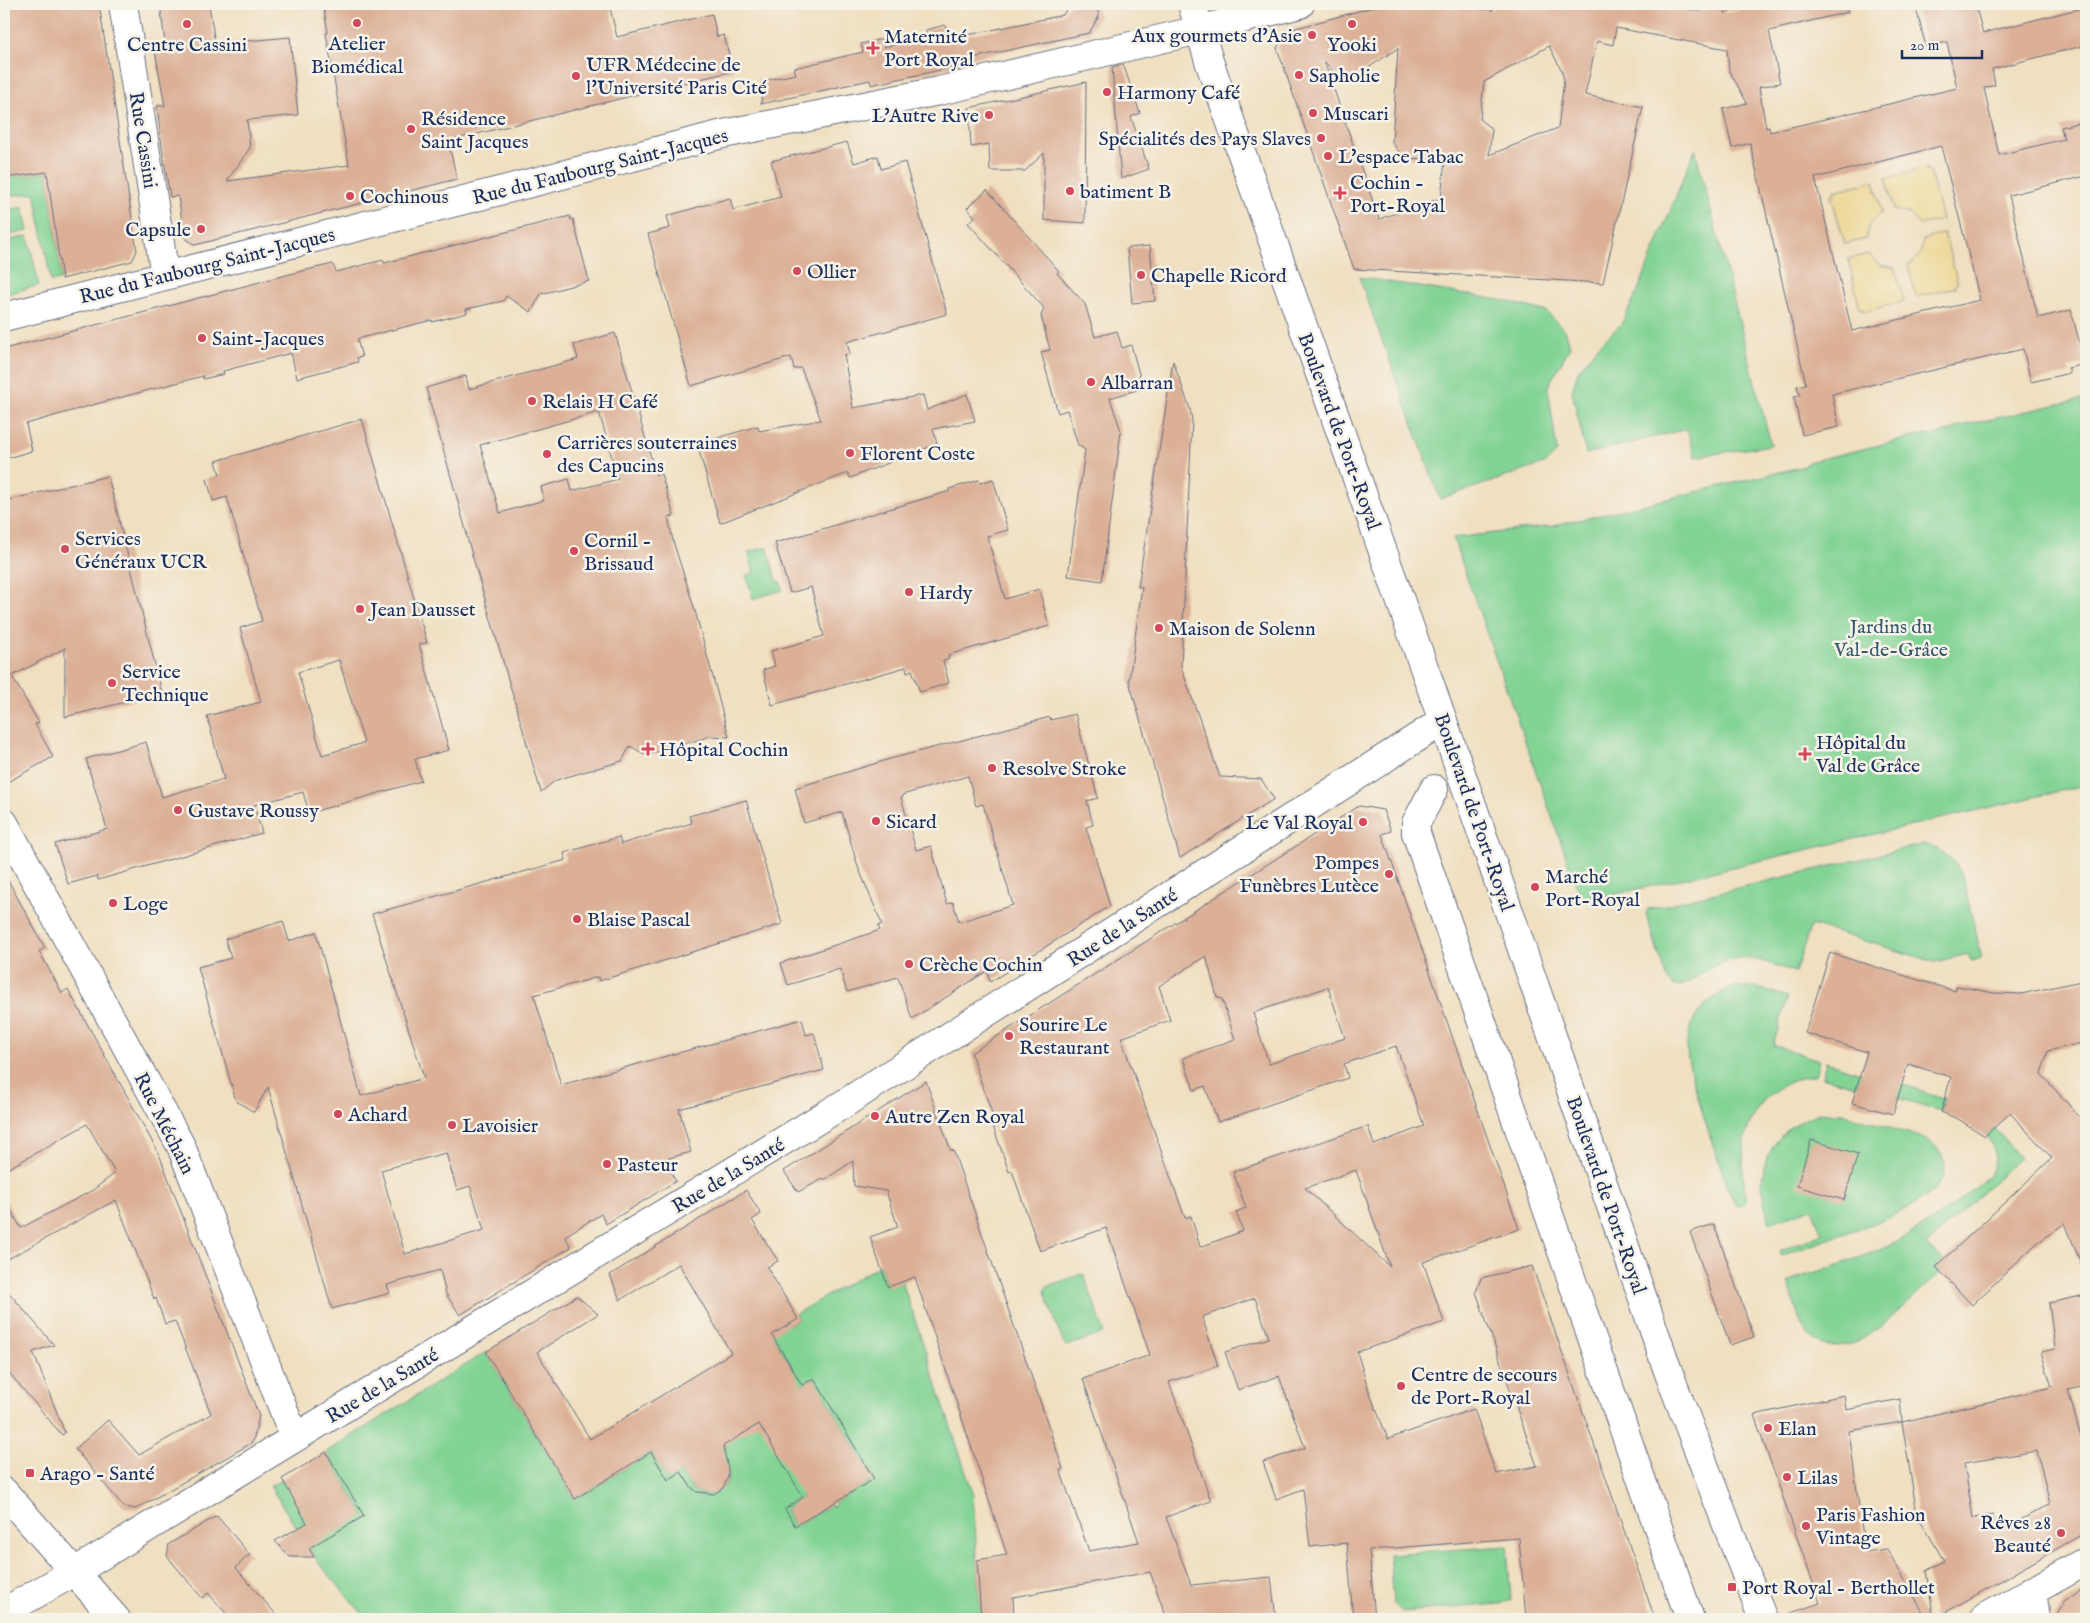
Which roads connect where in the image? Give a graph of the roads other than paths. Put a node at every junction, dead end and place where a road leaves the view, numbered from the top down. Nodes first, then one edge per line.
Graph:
1 (123, 4) edge
2 (1192, 4) edge
3 (1300, 4) edge
4 (1199, 30) junction
5 (165, 276) junction
6 (4, 317) edge
7 (1444, 721) junction
8 (1434, 789) dead end
9 (4, 822) edge
10 (294, 1438) junction
11 (4, 1492) edge
12 (2086, 1560) edge
13 (76, 1571) junction
14 (2032, 1591) junction
15 (4, 1612) edge
16 (116, 1619) edge
17 (1690, 1619) edge
18 (1763, 1619) edge
19 (1983, 1619) edge
20 (2036, 1619) edge

1 - 5 street, Rue Cassini
2 - 4 street, Boulevard de Port-Royal
3 - 4 street, Rue du Faubourg Saint-Jacques
4 - 5 street, Rue du Faubourg Saint-Jacques
4 - 7 street, Boulevard de Port-Royal
5 - 6 street, Rue du Faubourg Saint-Jacques
7 - 10 street, Rue de la Santé
7 - 18 street, Boulevard de Port-Royal
8 - 17 street, Boulevard de Port-Royal
9 - 10 street, Rue Méchain
10 - 13 street, Rue de la Santé
11 - 13 street
12 - 14 street
13 - 15 street, Rue de la Santé
13 - 16 street
14 - 19 street
14 - 20 street

